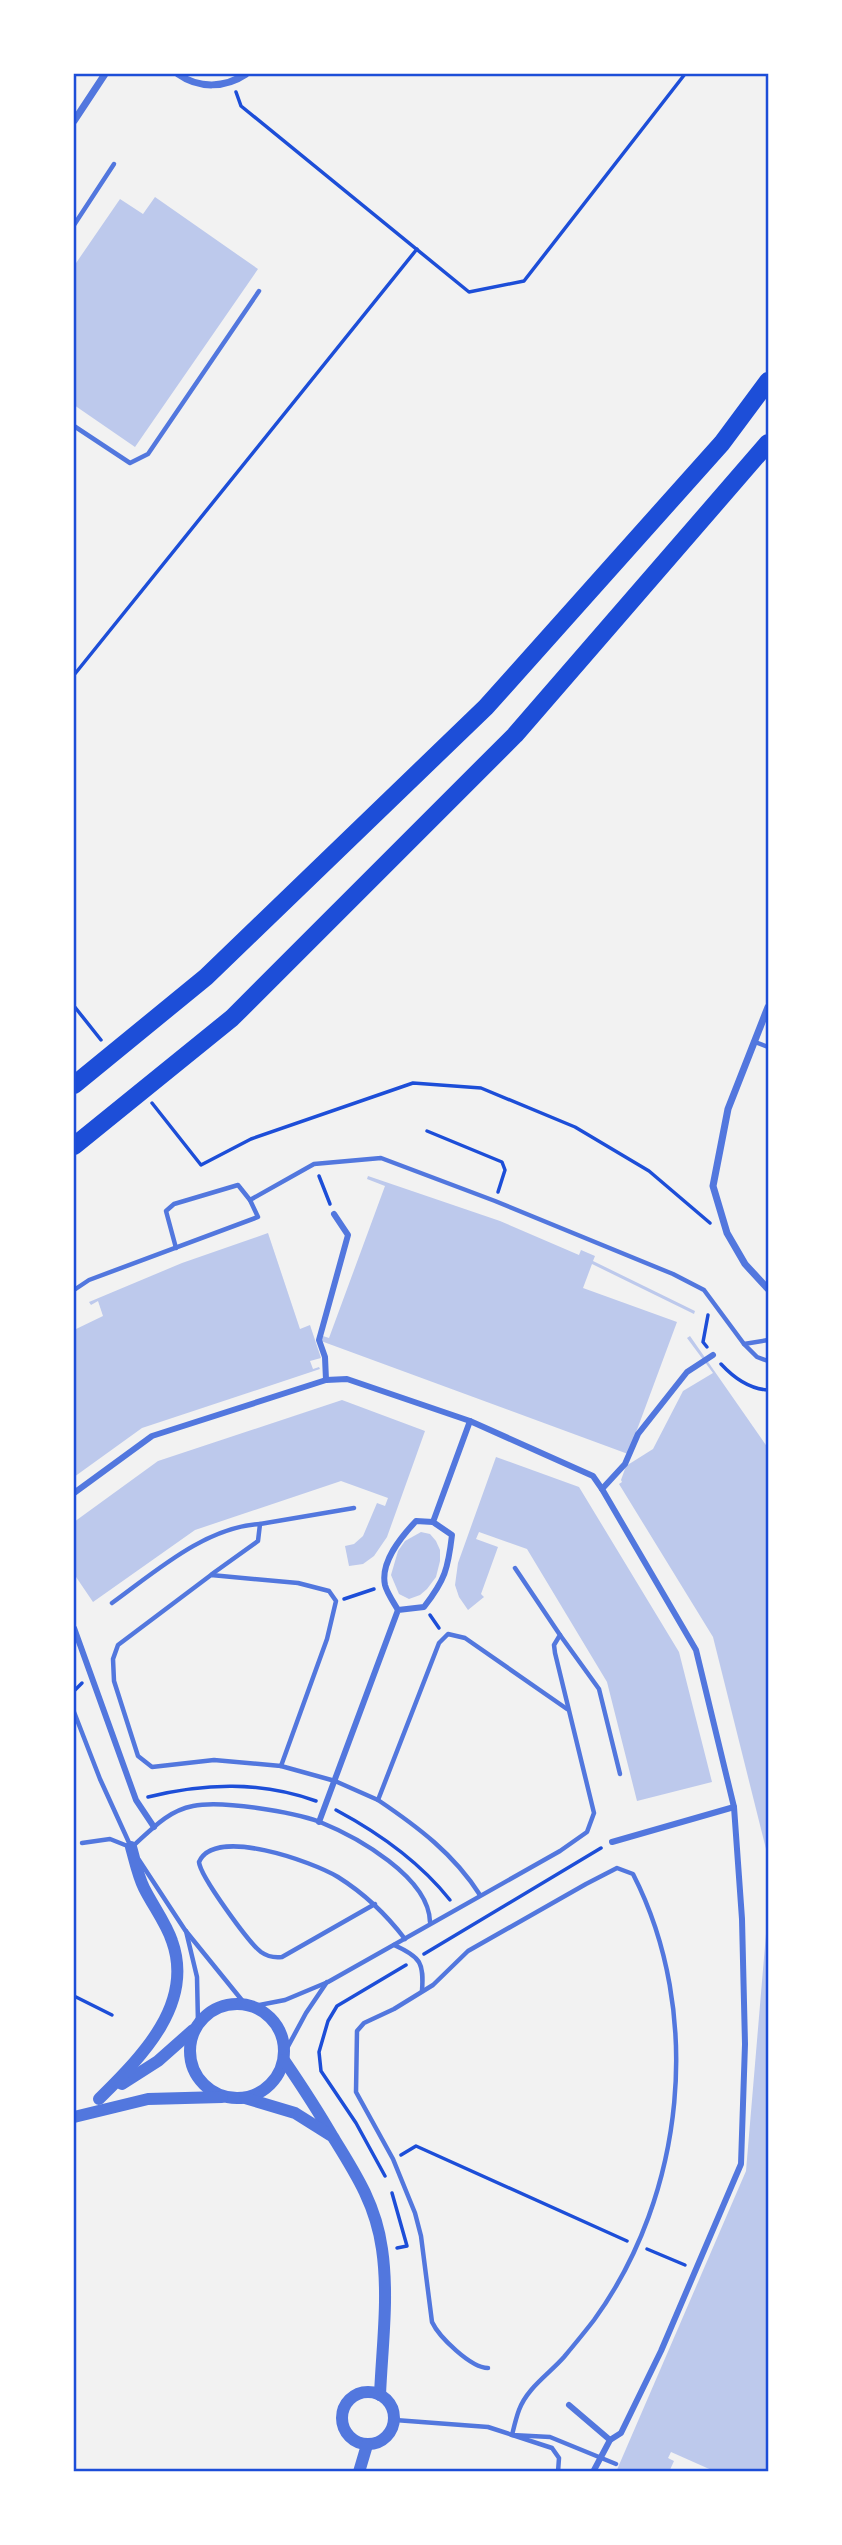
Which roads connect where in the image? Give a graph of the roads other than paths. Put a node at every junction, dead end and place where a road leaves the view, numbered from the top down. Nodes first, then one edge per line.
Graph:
1 (105, 74) edge
2 (178, 74) edge
3 (246, 74) edge
4 (74, 121) edge
5 (114, 164) dead end
6 (74, 225) edge
7 (259, 291) dead end
8 (768, 381) edge
9 (74, 426) edge
10 (768, 443) edge
11 (768, 1007) edge
12 (755, 1042) junction
13 (768, 1047) edge
14 (74, 1085) edge
15 (74, 1146) edge
16 (250, 1199) junction
17 (334, 1214) road end
18 (176, 1248) junction
19 (768, 1289) edge
20 (74, 1290) edge
21 (768, 1340) edge
22 (744, 1344) junction
23 (713, 1355) dead end
24 (768, 1361) edge
25 (326, 1380) junction
26 (470, 1422) junction
27 (602, 1489) junction
28 (74, 1493) edge
29 (354, 1508) dead end
30 (433, 1522) junction
31 (260, 1524) junction
32 (515, 1568) dead end
33 (211, 1575) junction
34 (113, 1603) dead end
35 (398, 1610) junction
36 (74, 1628) edge
37 (560, 1635) junction
38 (568, 1710) junction
39 (74, 1712) edge
40 (281, 1766) junction
41 (620, 1774) dead end
42 (335, 1782) junction
43 (378, 1800) junction
44 (734, 1807) junction
45 (319, 1822) junction
46 (154, 1827) junction
47 (612, 1842) dead end
48 (82, 1843) dead end
49 (131, 1847) junction
50 (480, 1895) junction
51 (375, 1904) junction
52 (430, 1922) junction
53 (185, 1930) junction
54 (405, 1939) junction
55 (393, 1945) junction
56 (328, 1982) junction
57 (422, 1992) junction
58 (250, 2005) junction
59 (197, 2025) junction
60 (285, 2056) junction
61 (226, 2097) junction
62 (244, 2098) junction
63 (99, 2099) junction
64 (74, 2117) edge
65 (333, 2137) junction
66 (488, 2368) dead end
67 (380, 2395) junction
68 (569, 2405) dead end
69 (395, 2420) junction
70 (512, 2435) junction
71 (610, 2440) junction
72 (367, 2445) junction
73 (599, 2457) junction
74 (616, 2464) dead end
75 (359, 2472) edge
76 (558, 2472) edge
77 (593, 2472) edge

1 - 4 street
2 - 3 street
5 - 6 lane
7 - 9 lane
8 - 14 highway
10 - 15 highway
11 - 12 street
12 - 13 lane
12 - 19 street
16 - 18 lane
16 - 18 lane
16 - 22 lane
17 - 25 street
18 - 20 lane
21 - 22 lane
22 - 24 lane
23 - 27 street
25 - 26 street
25 - 28 street
26 - 27 street
26 - 30 street
27 - 44 street
29 - 31 lane
30 - 35 street
30 - 35 street
31 - 33 lane
31 - 34 lane
32 - 37 lane
33 - 40 lane
33 - 40 lane
35 - 42 street
36 - 46 street
37 - 38 lane
37 - 41 lane
38 - 43 lane
38 - 50 lane
39 - 49 lane
40 - 42 lane
42 - 43 lane
42 - 45 street
43 - 50 lane
44 - 47 street
44 - 71 street
45 - 46 lane
45 - 52 lane
46 - 49 lane
48 - 49 lane
49 - 53 lane
49 - 63 street
50 - 52 lane
51 - 51 lane
51 - 54 lane
52 - 54 lane
53 - 58 lane
53 - 59 lane
54 - 55 lane
55 - 56 lane
55 - 57 lane
56 - 58 lane
56 - 60 lane
57 - 66 lane
57 - 70 lane
58 - 59 street
58 - 60 street
59 - 61 street
59 - 63 street
60 - 62 street
60 - 65 street
61 - 62 street
61 - 64 street
62 - 65 street
63 - 64 street
65 - 67 street
67 - 69 street
67 - 72 street
68 - 71 street
69 - 70 lane
69 - 72 street
70 - 73 lane
70 - 76 lane
71 - 73 street
72 - 75 street
73 - 74 lane
73 - 77 street

